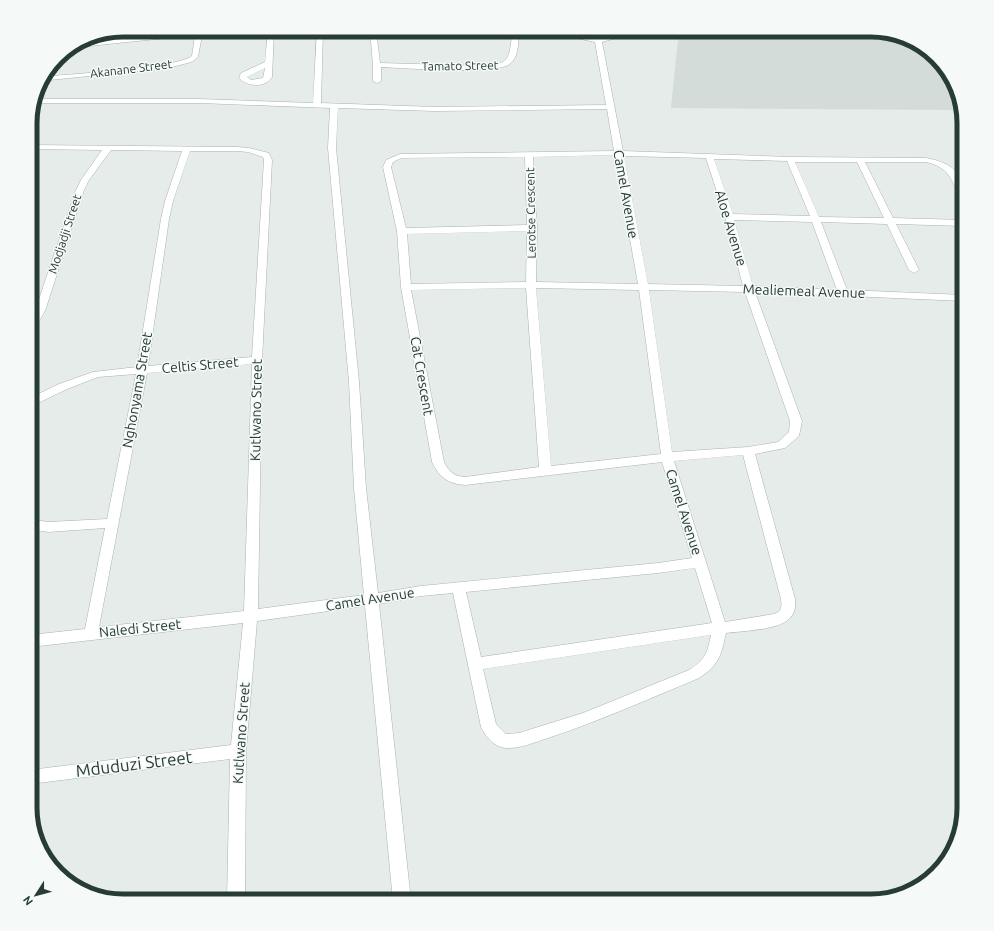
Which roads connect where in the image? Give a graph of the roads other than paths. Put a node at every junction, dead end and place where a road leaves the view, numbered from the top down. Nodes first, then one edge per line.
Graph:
1 (160, 37) edge
2 (198, 37) edge
3 (271, 37) edge
4 (320, 37) edge
5 (374, 37) edge
6 (514, 37) edge
7 (581, 37) edge
8 (609, 37) edge
9 (598, 40) junction
10 (89, 44) edge
11 (269, 63) dead end
12 (377, 65) junction
13 (49, 78) edge
14 (376, 81) dead end
15 (40, 100) edge
16 (317, 105) junction
17 (334, 107) junction
18 (610, 107) junction
19 (37, 147) edge
20 (108, 148) junction
21 (187, 148) junction
22 (619, 153) junction
23 (530, 154) junction
24 (709, 156) junction
25 (790, 159) junction
26 (860, 160) junction
27 (957, 182) edge
28 (729, 217) junction
29 (816, 220) junction
30 (889, 221) junction
31 (957, 223) edge
32 (532, 228) junction
33 (402, 230) junction
34 (914, 270) dead end
35 (531, 285) junction
36 (406, 287) junction
37 (644, 288) junction
38 (749, 289) junction
39 (842, 292) junction
40 (957, 298) edge
41 (37, 315) edge
42 (257, 360) junction
43 (142, 370) junction
44 (37, 399) edge
45 (748, 451) junction
46 (667, 457) junction
47 (544, 471) junction
48 (112, 523) junction
49 (37, 526) edge
50 (700, 562) junction
51 (458, 587) junction
52 (371, 600) junction
53 (250, 616) junction
54 (720, 628) junction
55 (91, 633) junction
56 (37, 640) edge
57 (475, 664) junction
58 (238, 751) junction
59 (37, 777) edge
60 (236, 894) edge
61 (401, 894) edge

1 - 10 street
2 - 13 street, Akanane Street
3 - 11 street
4 - 16 street
5 - 12 street
6 - 12 street, Tamato Street
7 - 9 street
8 - 9 street
9 - 18 street, Camel Avenue
12 - 14 street
15 - 16 street
16 - 17 street
17 - 18 street
17 - 52 street
18 - 22 street, Camel Avenue
19 - 20 street, Kutlwano Street
20 - 21 street, Kutlwano Street
20 - 41 street, Modjadji Street
21 - 42 street, Kutlwano Street
21 - 43 street, Nghonyama Street
22 - 23 street
22 - 24 street
22 - 37 street, Camel Avenue
23 - 32 street, Lerotse Crescent
23 - 33 street, Lerotse Crescent
24 - 25 street
24 - 28 street, Aloe Avenue
25 - 26 street
25 - 29 street
26 - 27 street
26 - 30 street
28 - 29 street
28 - 38 street, Aloe Avenue
29 - 30 street
29 - 39 street
30 - 31 street
30 - 34 street
32 - 33 street
32 - 35 street, Lerotse Crescent
33 - 36 street, Lerotse Crescent
35 - 36 street
35 - 37 street
35 - 47 street, Lerotse Crescent
36 - 47 street, Cat Crescent
37 - 38 street, Mealiemeal Avenue
37 - 46 street, Camel Avenue
38 - 39 street, Mealiemeal Avenue
38 - 45 street, Aloe Avenue
39 - 40 street, Mealiemeal Avenue
42 - 43 street, Celtis Street
42 - 53 street, Kutlwano Street
43 - 44 street, Celtis Street
43 - 48 street, Nghonyama Street
45 - 46 street, Aloe Avenue
45 - 54 street
46 - 47 street, Cat Crescent
46 - 50 street, Camel Avenue
48 - 49 street
48 - 55 street, Nghonyama Street
50 - 51 street, Camel Avenue
50 - 54 street
51 - 52 street, Camel Avenue
51 - 57 street
52 - 53 street, Camel Avenue
52 - 61 street
53 - 55 street, Naledi Street
53 - 58 street, Kutlwano Street
54 - 57 street
54 - 57 street
55 - 56 street, Naledi Street
58 - 59 street, Mduduzi Street
58 - 60 street, Kutlwano Street

